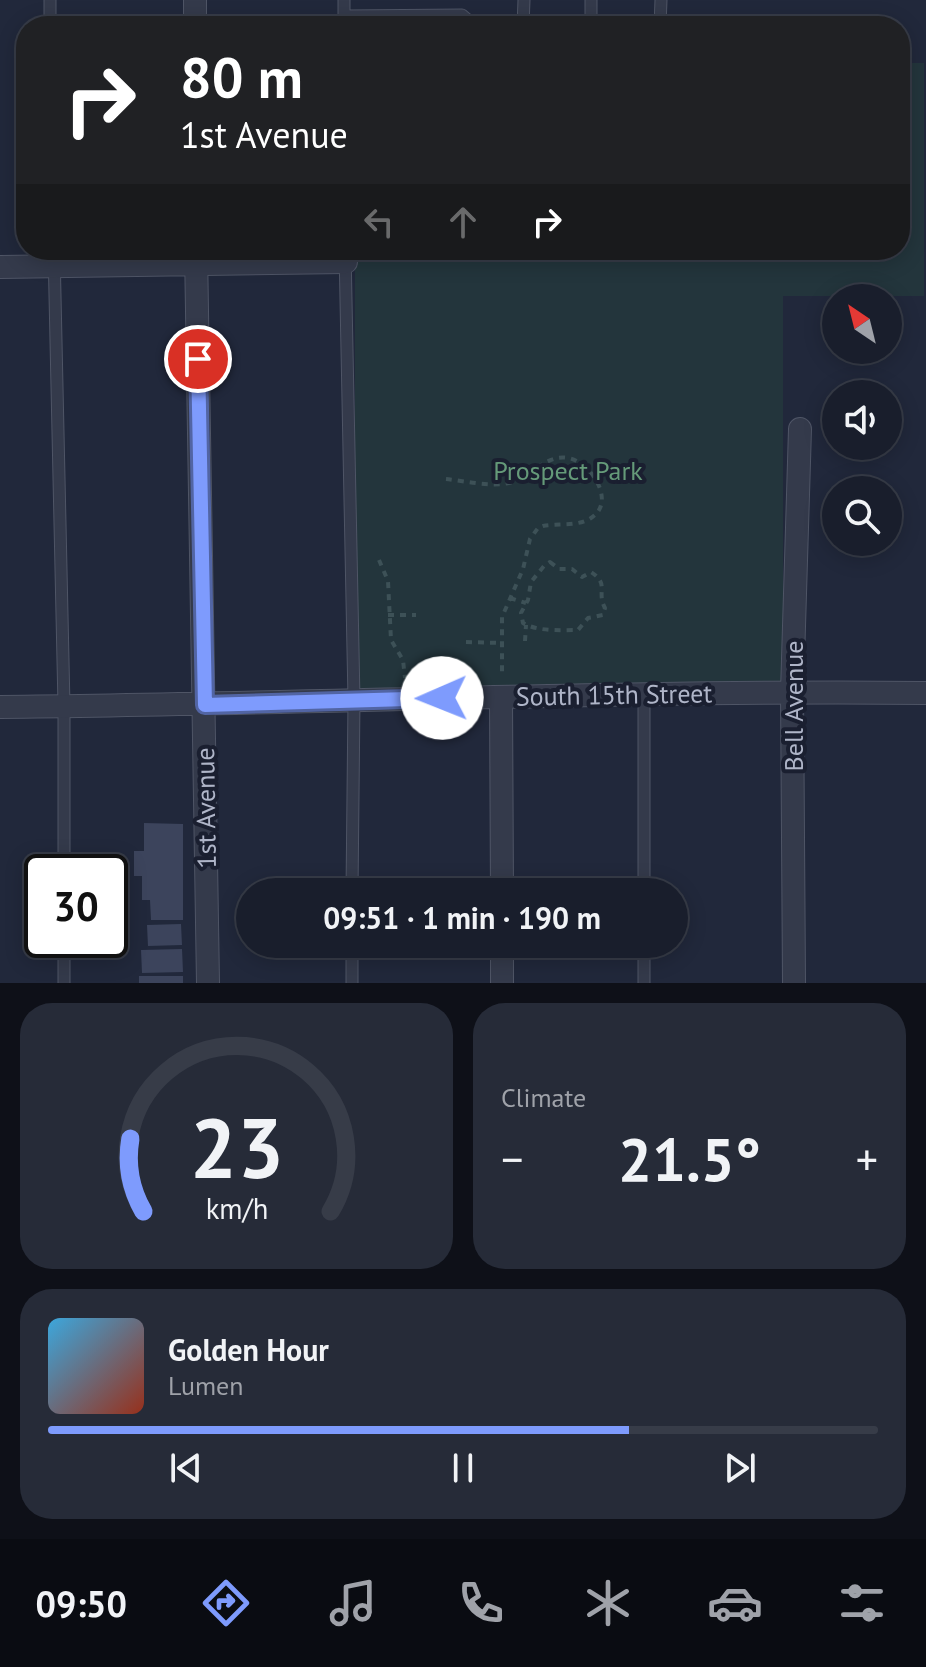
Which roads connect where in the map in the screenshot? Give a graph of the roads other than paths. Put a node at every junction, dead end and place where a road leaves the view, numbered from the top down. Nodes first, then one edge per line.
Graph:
1 (402, 0) edge
2 (462, 0) edge
3 (402, 15) junction
4 (462, 15) joint
5 (392, 16) edge
6 (42, 260) edge
7 (54, 260) edge
8 (196, 260) edge
9 (346, 260) edge
10 (0, 267) edge
11 (800, 429) dead end
12 (501, 686) junction
13 (792, 692) junction
14 (926, 693) edge
15 (644, 694) junction
16 (354, 700) junction
17 (205, 705) junction
18 (64, 706) junction
19 (0, 707) edge
20 (64, 854) edge
21 (352, 878) edge
22 (502, 878) edge
23 (644, 878) edge
24 (64, 958) edge
25 (352, 958) edge
26 (502, 958) edge
27 (644, 958) edge
28 (64, 983) edge
29 (208, 983) edge
30 (352, 983) edge
31 (502, 983) edge
32 (644, 983) edge
33 (794, 983) edge

1 - 3 lane
2 - 4 lane
3 - 4 lane
3 - 5 lane
6 - 10 street
7 - 18 lane
8 - 17 street, 1st Avenue
9 - 16 lane
11 - 13 street, Bell Avenue
12 - 15 street, South 15th Street
12 - 16 street, South 15th Street
12 - 22 street
13 - 14 street, South 15th Street
13 - 15 street, South 15th Street
13 - 33 street, Bell Avenue
15 - 23 lane
16 - 17 street, South 15th Street
16 - 21 lane
17 - 18 street, South 15th Street
17 - 29 street, 1st Avenue
18 - 19 street, South 15th Street
18 - 20 lane
24 - 28 lane
25 - 30 lane
26 - 31 street
27 - 32 lane

